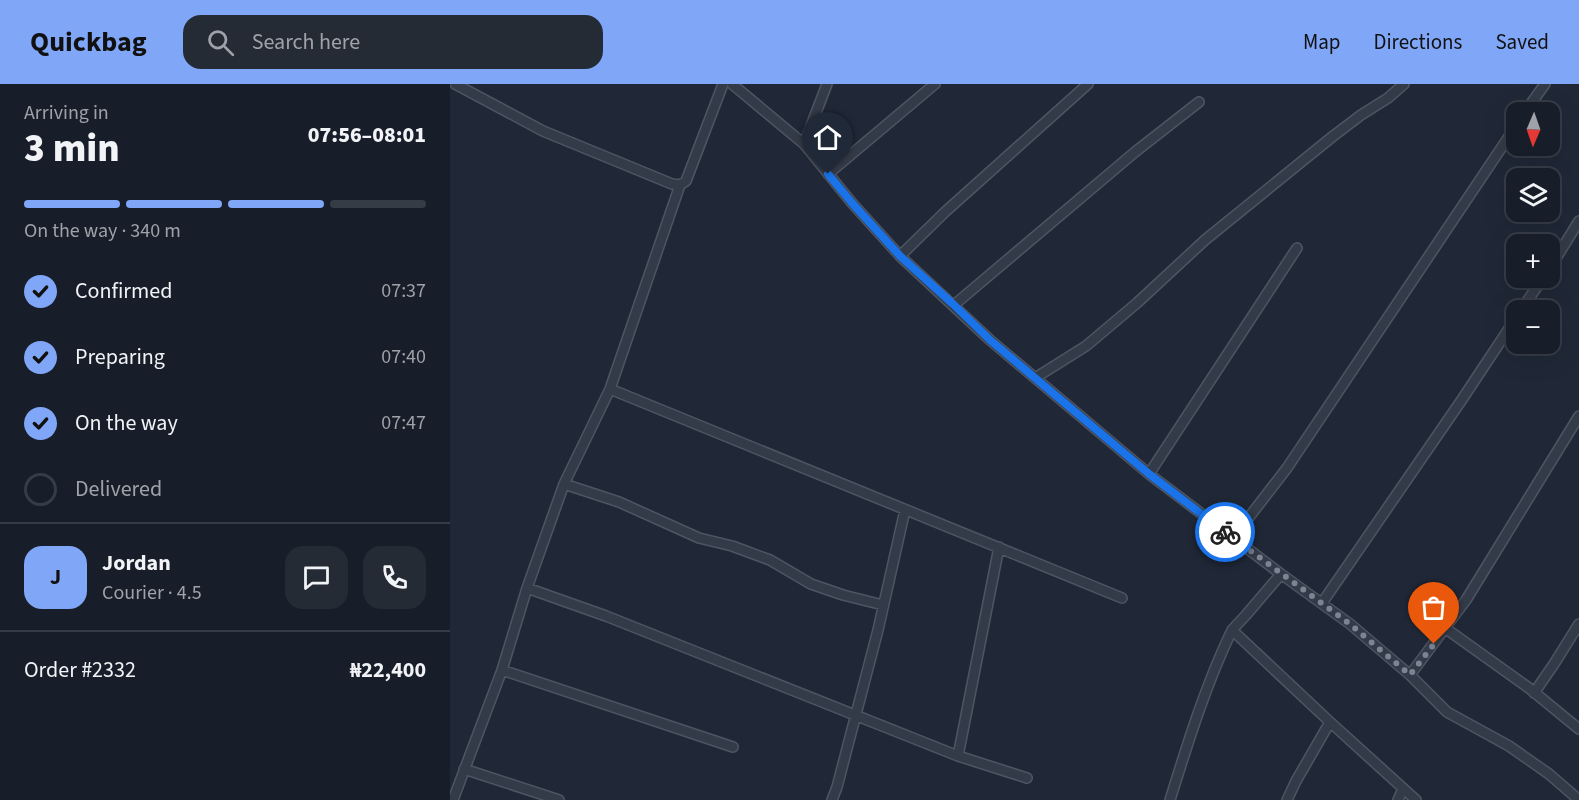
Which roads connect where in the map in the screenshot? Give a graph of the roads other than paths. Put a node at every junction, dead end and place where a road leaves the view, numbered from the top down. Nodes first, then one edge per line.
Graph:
1 (455, 84) edge
2 (723, 84) edge
3 (732, 84) edge
4 (827, 84) edge
5 (935, 84) edge
6 (1088, 84) edge
7 (1404, 84) edge
8 (1545, 84) edge
9 (1199, 102) dead end
10 (1532, 102) edge
11 (1506, 141) edge
12 (804, 144) junction
13 (828, 174) junction
14 (680, 185) junction
15 (1579, 222) edge
16 (1297, 248) dead end
17 (1560, 252) edge
18 (900, 256) junction
19 (954, 305) junction
20 (1506, 333) edge
21 (1035, 378) junction
22 (610, 388) junction
23 (1579, 416) edge
24 (1149, 474) junction
25 (564, 484) junction
26 (905, 510) junction
27 (1233, 538) junction
28 (999, 547) junction
29 (1281, 574) junction
30 (527, 588) junction
31 (1122, 598) dead end
32 (1322, 603) junction
33 (883, 605) junction
34 (1579, 624) edge
35 (1445, 628) junction
36 (1232, 630) junction
37 (502, 670) junction
38 (1410, 675) junction
39 (1534, 693) junction
40 (855, 715) junction
41 (1330, 722) junction
42 (1579, 729) edge
43 (733, 747) dead end
44 (958, 756) junction
45 (464, 769) junction
46 (1027, 778) dead end
47 (1403, 789) junction
48 (453, 800) edge
49 (559, 800) edge
50 (832, 800) edge
51 (1170, 800) edge
52 (1287, 800) edge
53 (1398, 800) edge
54 (1416, 800) edge
55 (1579, 800) edge

1 - 14 street
2 - 14 street
3 - 12 street
4 - 12 street
5 - 13 street
6 - 18 street
7 - 21 street
8 - 10 street
9 - 19 street
11 - 27 street
12 - 13 street
13 - 18 street
14 - 22 street
15 - 17 street
16 - 24 street
18 - 19 street
19 - 21 street
20 - 32 street
21 - 24 street
22 - 25 street
22 - 26 street
23 - 35 street
24 - 27 street
25 - 30 street
25 - 33 street
26 - 28 street
26 - 33 street
27 - 29 street
28 - 31 street
28 - 44 street
29 - 32 street
29 - 36 street
30 - 37 street
30 - 40 street
32 - 38 street
33 - 40 street
34 - 39 street
35 - 38 street
35 - 39 street
36 - 41 street
36 - 51 street
37 - 43 street
37 - 45 street
38 - 55 street
39 - 42 street
40 - 44 street
40 - 50 street
41 - 47 street
41 - 52 street
44 - 46 street
45 - 48 street
45 - 49 street
47 - 53 street
47 - 54 street

